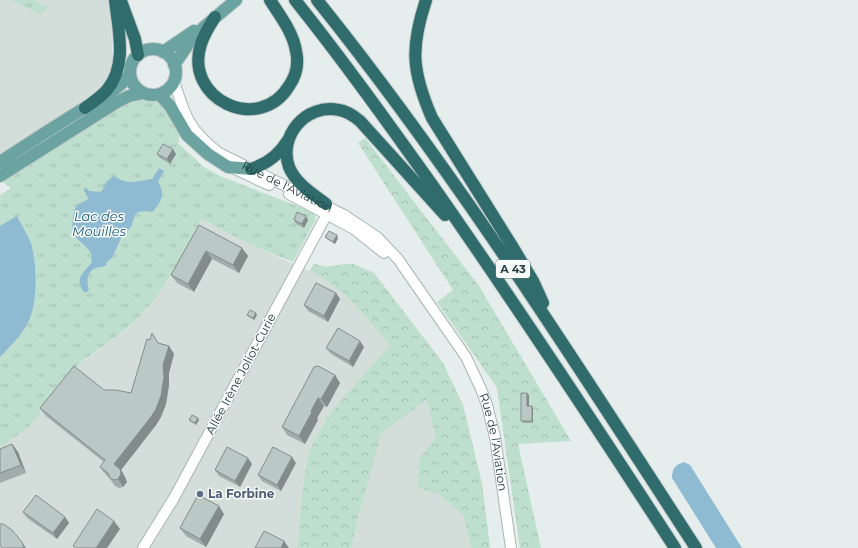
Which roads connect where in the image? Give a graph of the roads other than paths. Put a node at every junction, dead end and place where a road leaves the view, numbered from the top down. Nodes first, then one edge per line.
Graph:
1 (115, 0) edge
2 (120, 0) edge
3 (236, 0) edge
4 (270, 0) edge
5 (295, 0) edge
6 (317, 0) edge
7 (426, 0) edge
8 (215, 17) junction
9 (163, 52) junction
10 (138, 55) junction
11 (174, 65) junction
12 (130, 74) junction
13 (174, 81) junction
14 (143, 93) junction
15 (159, 94) junction
16 (86, 108) junction
17 (288, 139) junction
18 (0, 162) edge
19 (228, 166) junction
20 (251, 169) junction
21 (0, 176) edge
22 (326, 209) junction
23 (486, 261) junction
24 (415, 284) junction
25 (561, 340) junction
26 (143, 548) edge
27 (511, 548) edge
28 (675, 548) edge
29 (696, 548) edge

1 - 16 highway
2 - 10 highway
3 - 8 main road
4 - 8 highway
5 - 23 highway, A 43
6 - 25 highway, A 43
7 - 25 highway
8 - 9 main road
8 - 11 main road
9 - 10 main road
9 - 11 main road
10 - 12 main road
11 - 13 main road
12 - 14 main road
12 - 16 main road
13 - 15 main road
13 - 20 street, Rue de l'Aviation
14 - 15 main road
14 - 21 main road
15 - 19 main road, Rue de l'Aviation
16 - 18 main road
17 - 20 highway
17 - 22 highway
17 - 23 highway
19 - 20 main road
19 - 22 street, Rue de l'Aviation
20 - 22 street, Rue de l'Aviation
22 - 24 street, Rue de l'Aviation
22 - 24 street, Rue de l'Aviation
22 - 26 street, Allée Irène Joliot-Curie
23 - 28 highway, A 43
24 - 27 street, Rue de l'Aviation
25 - 29 highway, A 43

